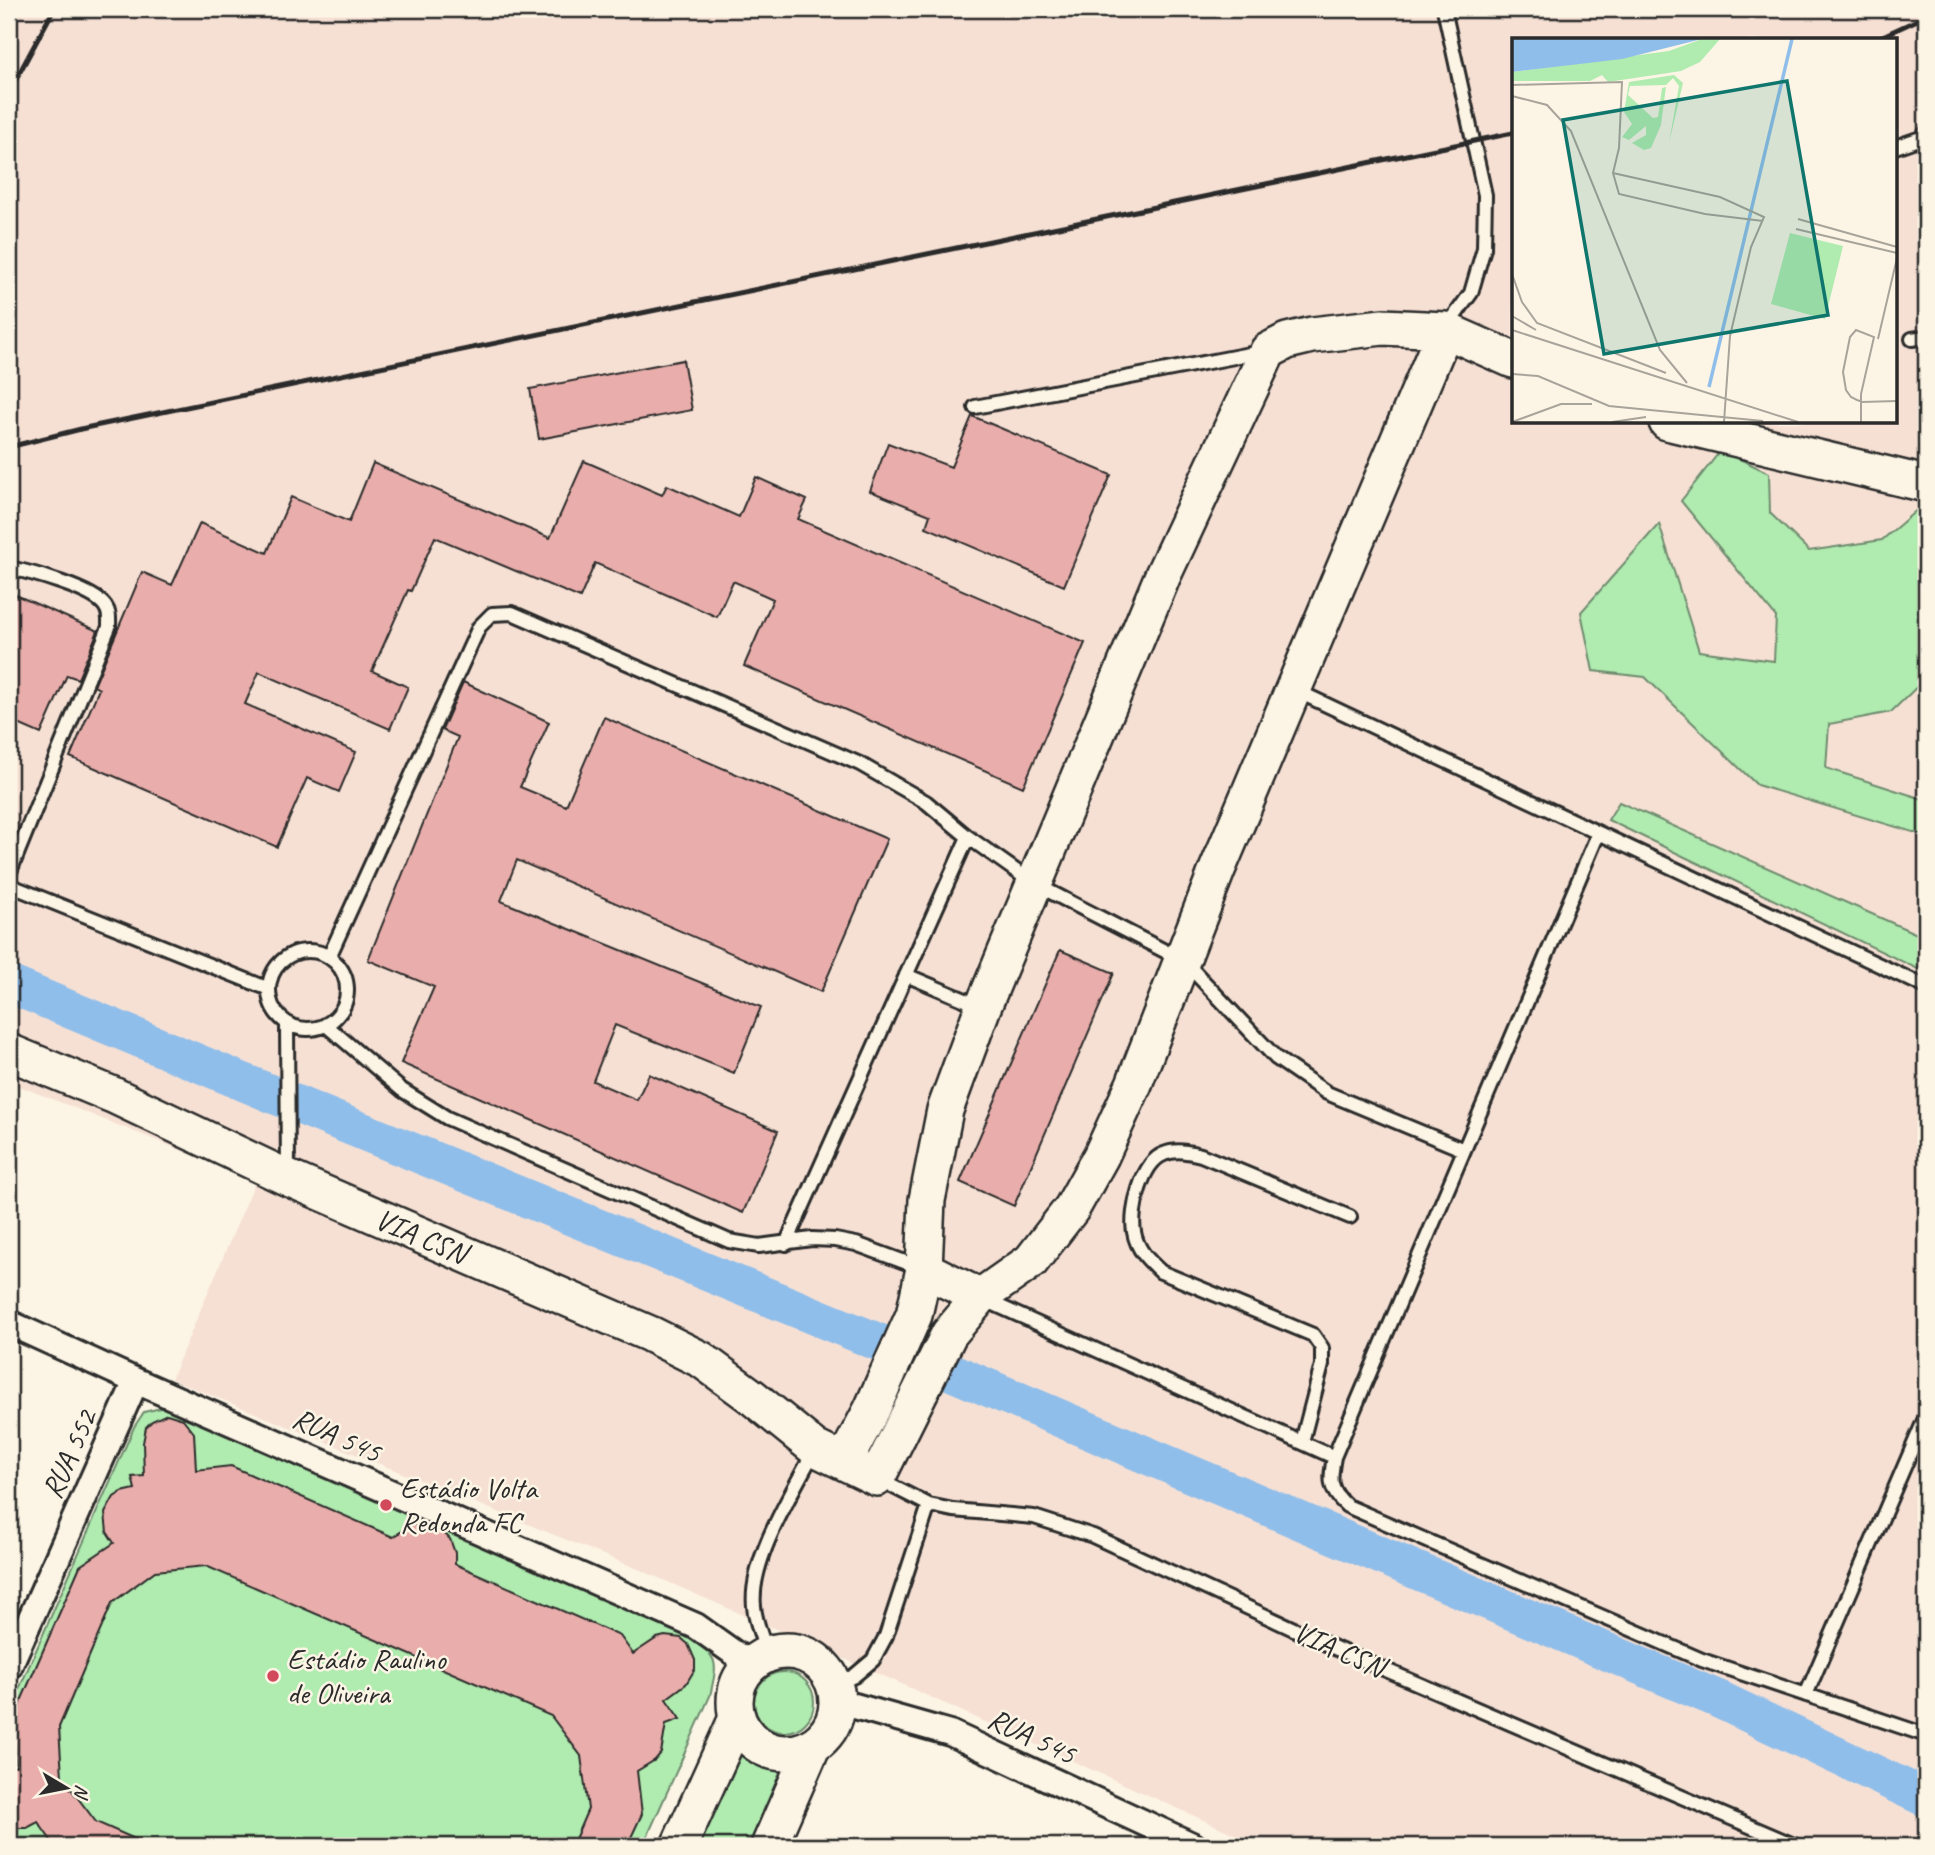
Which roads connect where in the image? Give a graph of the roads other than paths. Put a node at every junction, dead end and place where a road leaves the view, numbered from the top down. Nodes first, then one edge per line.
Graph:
1 (1444, 9) edge
2 (1926, 133) edge
3 (1896, 147) edge
4 (1445, 330) junction
5 (1926, 337) edge
6 (1912, 339) dead end
7 (1268, 351) junction
8 (1512, 360) edge
9 (975, 407) dead end
10 (1675, 424) edge
11 (1926, 484) edge
12 (9, 568) edge
13 (1293, 689) junction
14 (1598, 834) junction
15 (968, 837) junction
16 (9, 874) edge
17 (1033, 883) junction
18 (9, 885) edge
19 (329, 957) junction
20 (1184, 961) junction
21 (906, 975) junction
22 (1926, 988) edge
23 (269, 989) junction
24 (983, 1007) junction
25 (287, 1024) junction
26 (327, 1026) junction
27 (9, 1052) edge
28 (1464, 1150) junction
29 (288, 1165) junction
30 (1350, 1217) dead end
31 (786, 1244) junction
32 (924, 1269) junction
33 (980, 1297) junction
34 (9, 1322) edge
35 (136, 1381) junction
36 (1926, 1416) edge
37 (1302, 1442) junction
38 (829, 1455) junction
39 (1334, 1457) junction
40 (877, 1478) junction
41 (929, 1505) junction
42 (759, 1659) junction
43 (9, 1667) edge
44 (836, 1693) junction
45 (1806, 1695) junction
46 (737, 1717) junction
47 (1926, 1735) edge
48 (813, 1745) junction
49 (678, 1846) edge
50 (769, 1846) edge
51 (1194, 1846) edge
52 (1796, 1846) edge

1 - 4 lane
2 - 3 lane
4 - 7 street
4 - 8 street
4 - 13 street
5 - 6 lane
7 - 9 lane
7 - 17 street
10 - 11 street
12 - 16 lane
13 - 14 lane
13 - 20 street
14 - 22 lane
14 - 28 lane
15 - 17 lane
15 - 19 lane
15 - 21 lane
17 - 20 lane
17 - 24 street
18 - 23 lane
19 - 23 lane
19 - 26 lane
20 - 28 lane
20 - 33 street
21 - 24 lane
21 - 31 lane
23 - 25 lane
24 - 32 street
25 - 26 lane
25 - 29 lane
26 - 31 lane
27 - 29 street, VIA CSN
28 - 39 lane
29 - 38 street, VIA CSN
30 - 37 lane
31 - 32 lane
32 - 33 street
32 - 38 street
33 - 37 lane
33 - 40 street
34 - 35 street, RUA 545
35 - 42 street, RUA 545
35 - 43 street, RUA 552
36 - 45 lane
37 - 39 lane
38 - 40 street, VIA CSN
38 - 42 lane
39 - 45 lane
40 - 41 lane, VIA CSN
41 - 44 lane
41 - 52 lane, VIA CSN
42 - 44 street
42 - 46 street
44 - 48 street
44 - 51 street, RUA 545
45 - 47 lane
46 - 48 street
46 - 49 street
48 - 50 street

